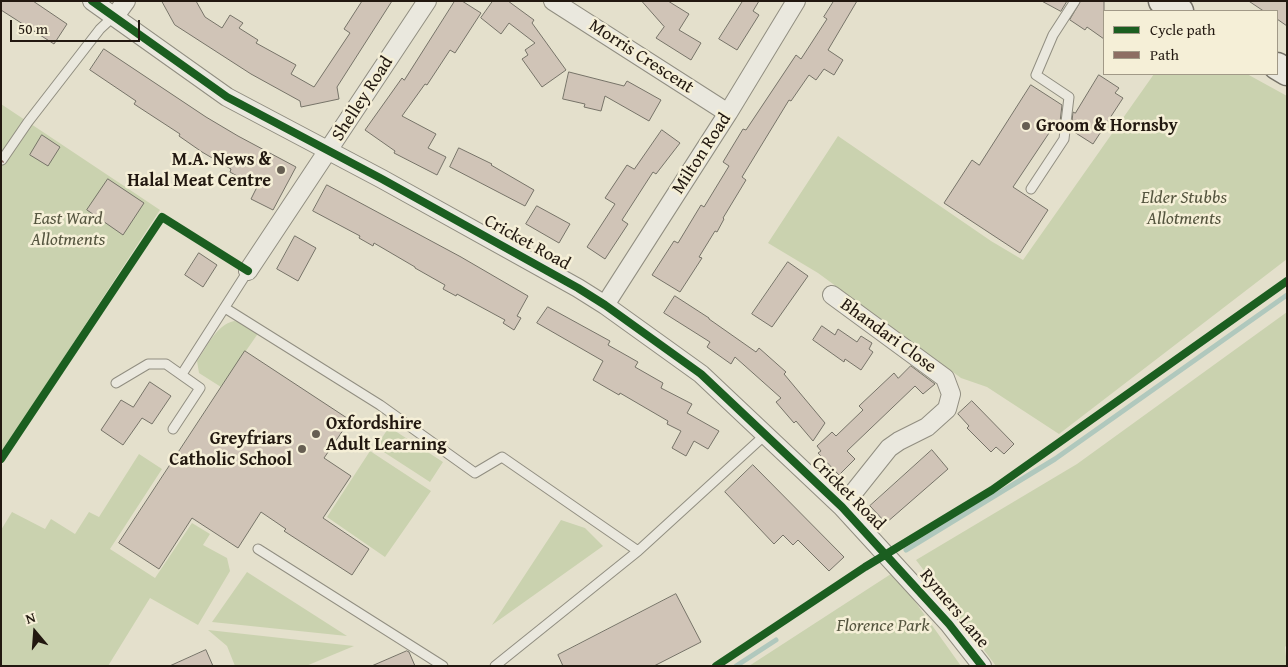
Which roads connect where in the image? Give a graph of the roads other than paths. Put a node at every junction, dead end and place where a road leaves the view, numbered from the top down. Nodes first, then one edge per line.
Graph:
1 (92, 1) edge
2 (126, 1) edge
3 (427, 1) edge
4 (553, 1) edge
5 (796, 1) edge
6 (1075, 1) edge
7 (1162, 1) edge
8 (1178, 10) edge
9 (115, 16) junction
10 (728, 114) junction
11 (329, 151) junction
12 (2, 160) edge
13 (1031, 189) dead end
14 (248, 272) joint
15 (832, 295) dead end
16 (605, 306) junction
17 (225, 308) junction
18 (182, 374) junction
19 (116, 383) dead end
20 (173, 429) dead end
21 (765, 436) junction
22 (842, 507) junction
23 (258, 549) dead end
24 (638, 551) junction
25 (902, 572) joint
26 (443, 666) edge
27 (495, 666) edge
28 (982, 666) edge

1 - 9 street, Cricket Road
2 - 9 street
3 - 11 street, Shelley Road
4 - 10 street, Morris Crescent
5 - 10 street, Milton Road
6 - 13 lane
7 - 8 main road
9 - 11 street, Cricket Road
9 - 12 lane
10 - 16 street, Milton Road
11 - 14 street, Shelley Road
11 - 16 street, Cricket Road
14 - 17 lane
15 - 22 street, Bhandari Close
16 - 21 street, Cricket Road
17 - 18 lane
17 - 24 lane
18 - 19 lane
18 - 20 lane
21 - 22 street, Cricket Road
21 - 24 lane
22 - 25 street, Cricket Road
23 - 26 lane
24 - 27 lane
25 - 28 street, Rymers Lane

